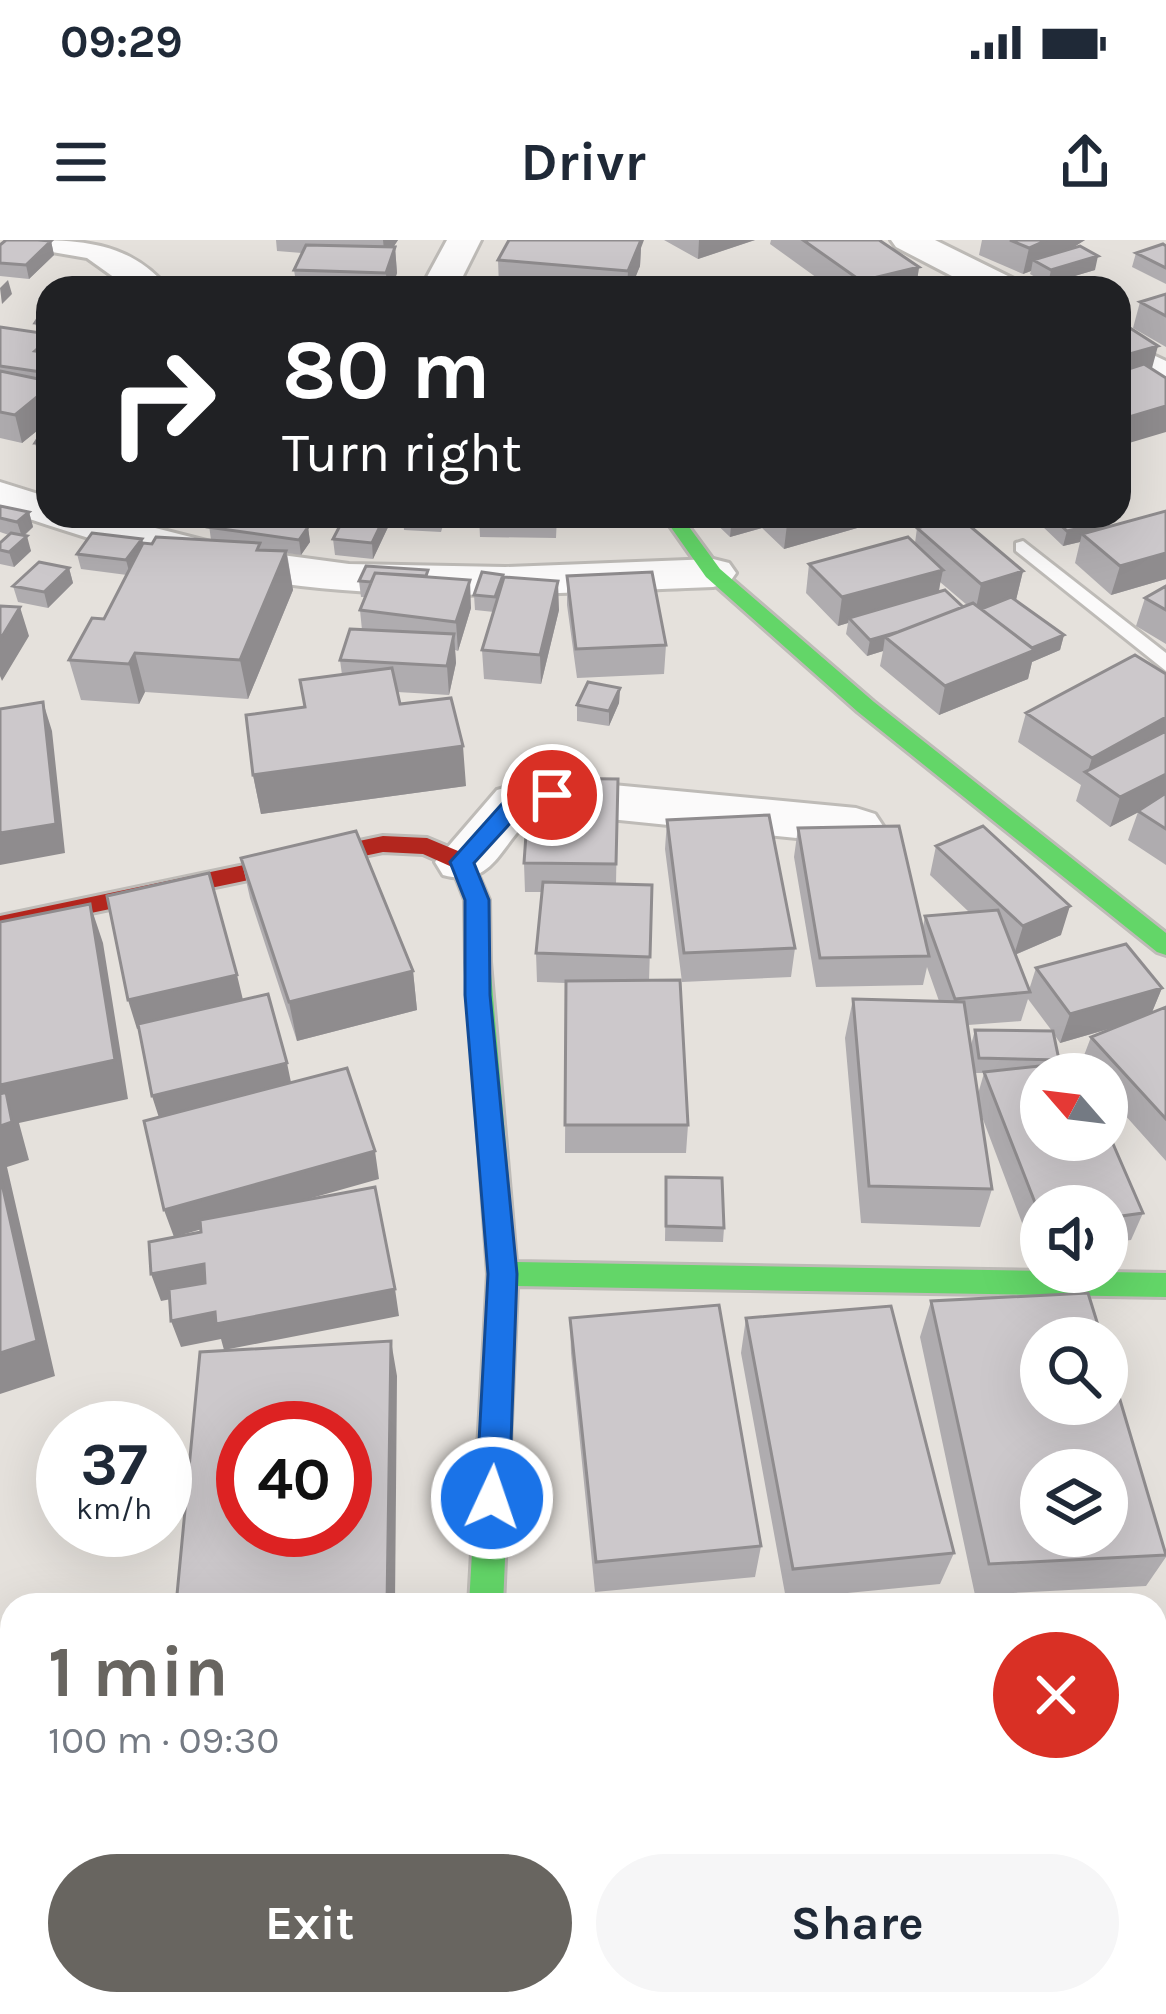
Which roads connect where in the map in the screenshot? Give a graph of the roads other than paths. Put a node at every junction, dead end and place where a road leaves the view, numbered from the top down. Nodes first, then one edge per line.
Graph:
1 (35, 240) edge
2 (464, 240) edge
3 (908, 240) edge
4 (959, 248) edge
5 (138, 276) edge
6 (445, 276) edge
7 (990, 276) edge
8 (1131, 357) edge
9 (1166, 376) edge
10 (0, 495) edge
11 (36, 507) edge
12 (681, 528) edge
13 (156, 530) edge
14 (1023, 547) dead end
15 (713, 573) junction
16 (1166, 664) edge
17 (856, 826) edge
18 (462, 862) junction
19 (0, 924) edge
20 (1166, 946) edge
21 (503, 1274) junction
22 (1166, 1285) edge
23 (487, 1593) edge

1 - 5 street
2 - 6 street
3 - 4 street
4 - 7 street
8 - 9 street
10 - 11 street
12 - 15 street
13 - 15 street
14 - 16 lane
15 - 20 street
17 - 18 street
18 - 19 street
18 - 21 street
21 - 22 street
21 - 23 street

